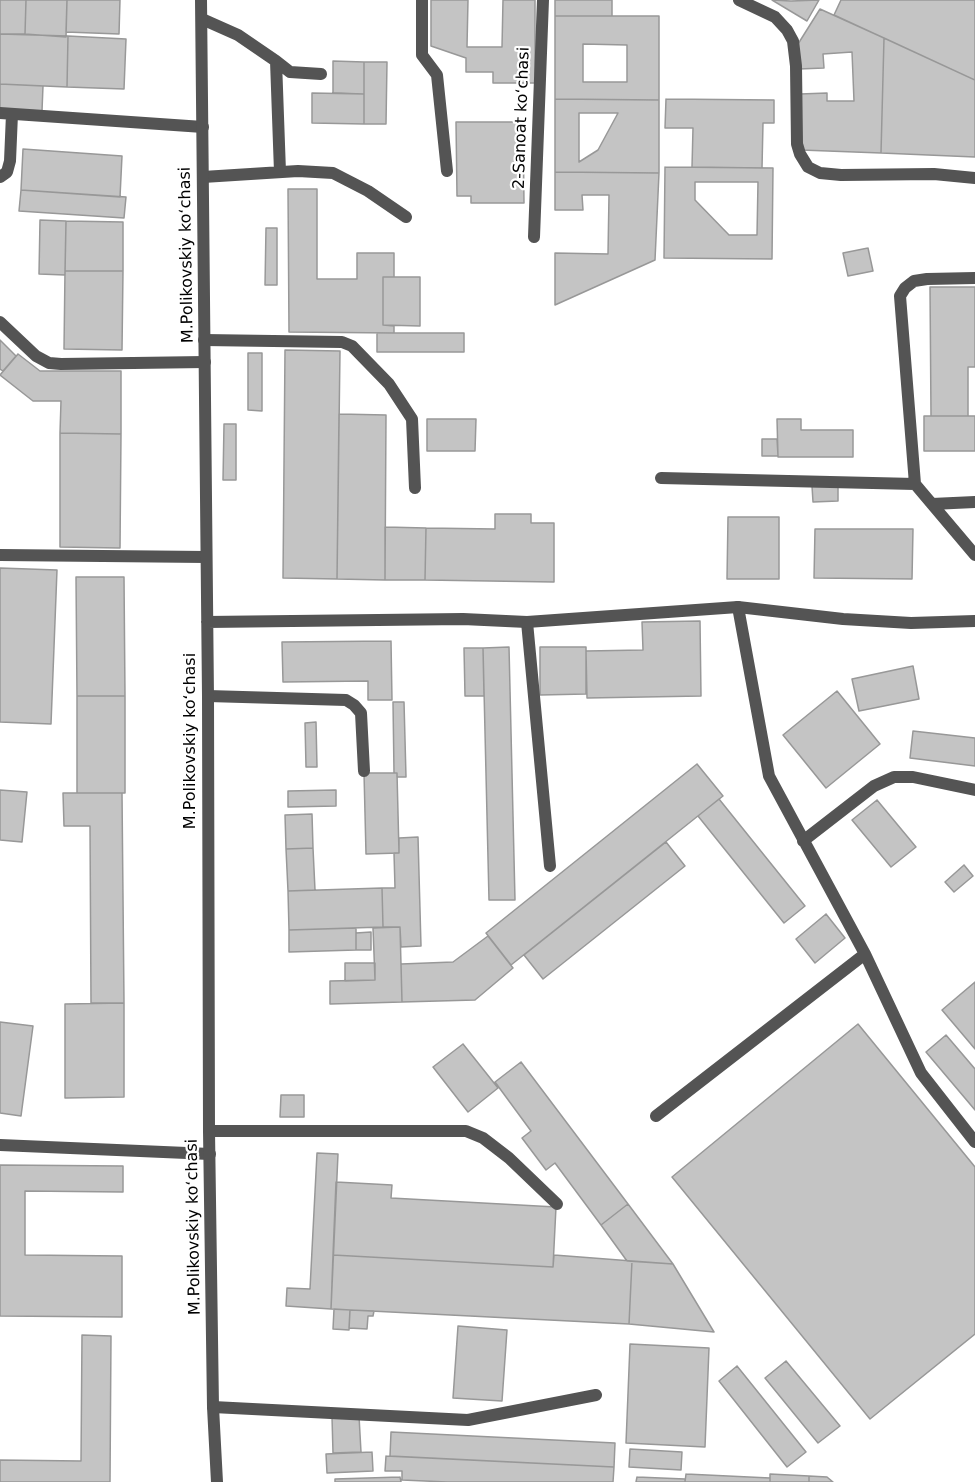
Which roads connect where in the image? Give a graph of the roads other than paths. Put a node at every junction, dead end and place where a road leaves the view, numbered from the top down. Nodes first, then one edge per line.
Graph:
1 (201, 0) edge
2 (422, 0) edge
3 (543, 0) edge
4 (739, 0) edge
5 (202, 19) junction
6 (276, 61) junction
7 (321, 74) dead end
8 (6, 114) edge
9 (202, 127) junction
10 (447, 171) dead end
11 (280, 172) junction
12 (0, 177) edge
13 (203, 177) junction
14 (975, 178) edge
15 (406, 217) dead end
16 (534, 237) dead end
17 (975, 278) edge
18 (0, 322) edge
19 (204, 340) junction
20 (206, 362) junction
21 (661, 478) dead end
22 (915, 484) junction
23 (415, 488) dead end
24 (975, 502) edge
25 (932, 504) junction
26 (0, 555) edge
27 (975, 555) edge
28 (206, 557) junction
29 (738, 607) junction
30 (975, 621) edge
31 (207, 622) junction
32 (527, 622) junction
33 (208, 696) junction
34 (364, 771) dead end
35 (975, 790) edge
36 (803, 841) junction
37 (550, 866) dead end
38 (865, 954) junction
39 (656, 1116) dead end
40 (209, 1131) junction
41 (975, 1142) edge
42 (0, 1145) edge
43 (210, 1154) junction
44 (557, 1204) dead end
45 (596, 1395) dead end
46 (213, 1407) junction
47 (217, 1482) edge

1 - 5 street, M.Polikovskiy koʻchasi
2 - 10 street
3 - 16 street, 2-Sanoat koʻchasi
4 - 14 street
5 - 6 street
5 - 9 street, M.Polikovskiy koʻchasi
6 - 7 street
6 - 11 street
8 - 9 street
8 - 12 street
9 - 13 street, M.Polikovskiy koʻchasi
11 - 13 street
11 - 15 street
13 - 19 street, M.Polikovskiy koʻchasi
17 - 22 street
18 - 20 street
19 - 20 street, M.Polikovskiy koʻchasi
19 - 23 street
20 - 28 street, M.Polikovskiy koʻchasi
21 - 22 street
22 - 25 street
24 - 25 street
25 - 27 street
26 - 28 street
28 - 31 street, M.Polikovskiy koʻchasi
29 - 30 street
29 - 32 street
29 - 36 street
31 - 32 street
31 - 33 street, M.Polikovskiy koʻchasi
32 - 37 street
33 - 34 street
33 - 40 street, M.Polikovskiy koʻchasi
35 - 36 street
36 - 38 street
38 - 39 street
38 - 41 street
40 - 43 street, M.Polikovskiy koʻchasi
40 - 44 street
42 - 43 street
43 - 46 street, M.Polikovskiy koʻchasi
45 - 46 street
46 - 47 street, M.Polikovskiy koʻchasi

